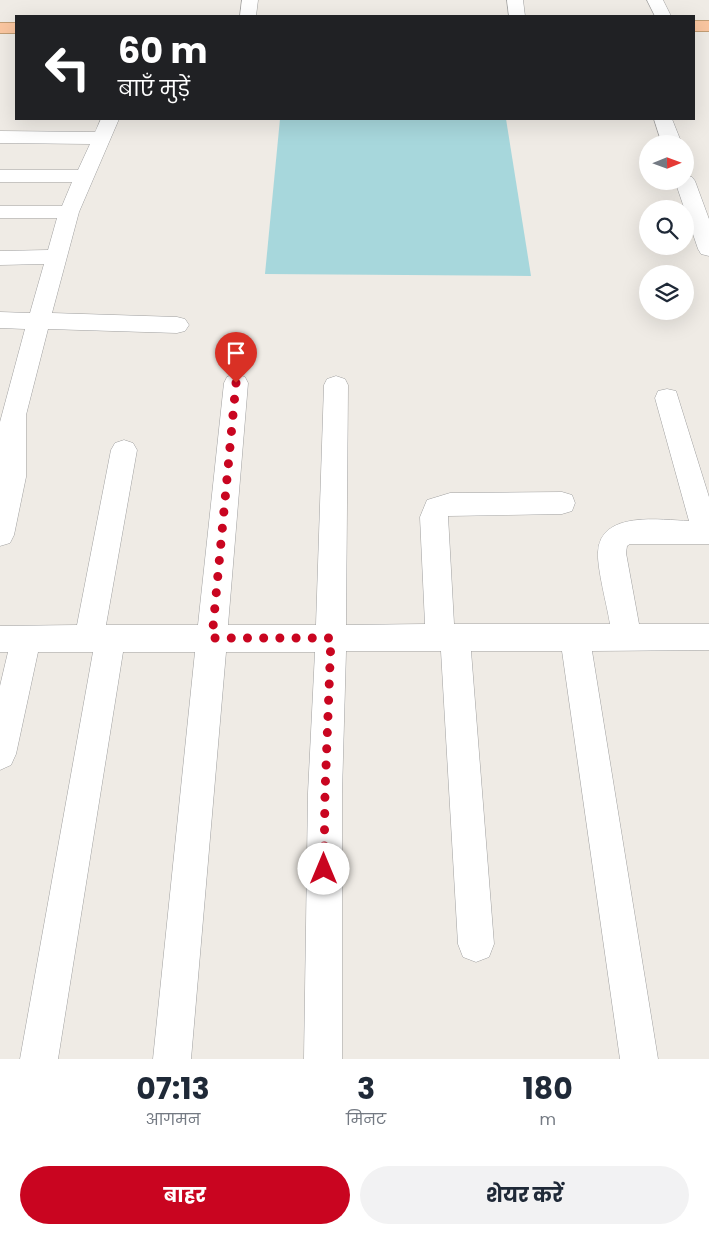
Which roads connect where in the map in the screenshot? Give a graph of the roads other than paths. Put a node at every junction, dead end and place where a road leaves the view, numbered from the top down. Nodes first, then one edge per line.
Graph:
1 (250, 0) edge
2 (515, 0) edge
3 (656, 0) edge
4 (248, 15) edge
5 (517, 15) edge
6 (663, 15) edge
7 (695, 26) edge
8 (709, 26) edge
9 (0, 28) edge
10 (15, 28) edge
11 (663, 120) edge
12 (106, 128) edge
13 (669, 135) edge
14 (0, 137) edge
15 (0, 176) edge
16 (85, 176) junction
17 (689, 190) edge
18 (0, 212) edge
19 (69, 212) junction
20 (705, 228) edge
21 (709, 249) edge
22 (56, 257) junction
23 (0, 258) edge
24 (0, 320) edge
25 (40, 320) junction
26 (177, 325) dead end
27 (12, 382) edge
28 (236, 383) dead end
29 (336, 385) dead end
30 (667, 398) dead end
31 (124, 450) dead end
32 (562, 503) dead end
33 (708, 533) edge
34 (0, 535) edge
35 (575, 637) junction
36 (627, 637) junction
37 (99, 638) junction
38 (212, 638) junction
39 (331, 638) junction
40 (448, 638) junction
41 (709, 638) edge
42 (13, 639) edge
43 (0, 754) edge
44 (476, 944) dead end
45 (39, 1059) edge
46 (172, 1059) edge
47 (323, 1059) edge
48 (639, 1059) edge

1 - 4 street
2 - 5 street
3 - 6 street
7 - 8 main road
9 - 10 main road
11 - 13 street
12 - 14 street
12 - 16 street
15 - 16 street
16 - 19 street
17 - 20 street
18 - 19 street
19 - 22 street
20 - 21 street
22 - 23 street
22 - 25 street
24 - 25 street
25 - 26 street
25 - 27 street
27 - 34 street
28 - 38 street
29 - 39 street
30 - 33 street
31 - 37 street
32 - 40 street
33 - 36 street
35 - 36 street
35 - 40 street
35 - 48 street
36 - 41 street
37 - 38 street
37 - 42 street
37 - 45 street
38 - 39 street
38 - 46 street
39 - 40 street
39 - 47 street
40 - 44 street
42 - 43 street

